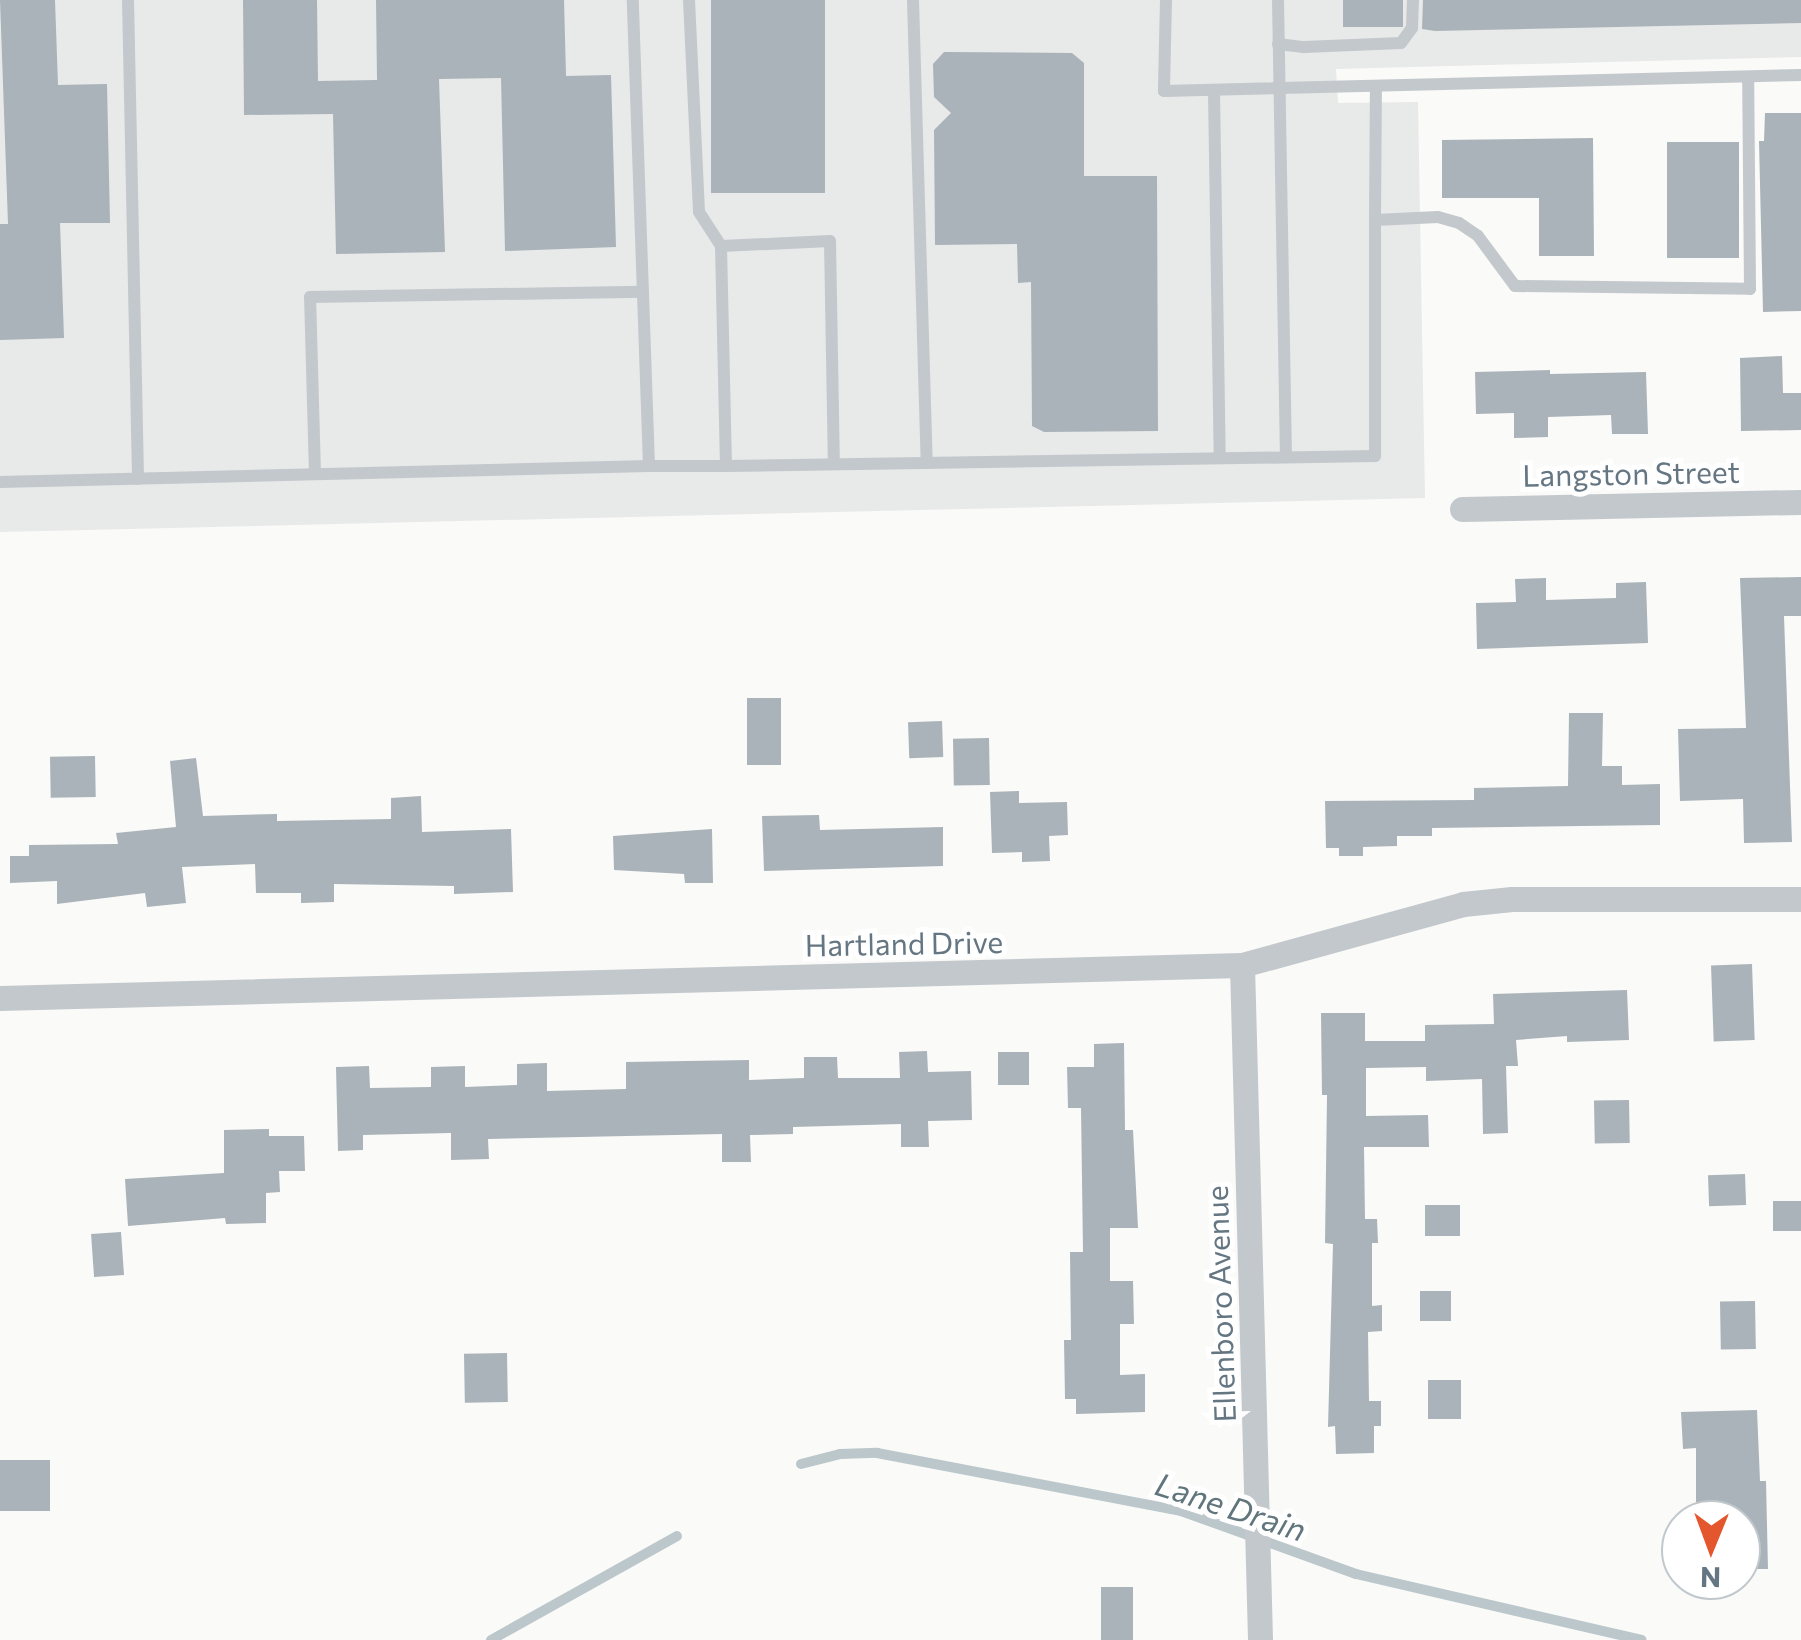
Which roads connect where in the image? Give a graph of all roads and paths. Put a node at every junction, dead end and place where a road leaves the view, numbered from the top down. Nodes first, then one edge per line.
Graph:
1 (128, 0) edge
2 (633, 0) edge
3 (689, 0) edge
4 (913, 0) edge
5 (1166, 0) edge
6 (1278, 0) edge
7 (1412, 0) edge
8 (1278, 44) junction
9 (1801, 75) edge
10 (1748, 77) junction
11 (1376, 87) junction
12 (1278, 90) junction
13 (1214, 92) junction
14 (1375, 220) junction
15 (721, 246) junction
16 (643, 292) junction
17 (1286, 457) junction
18 (1220, 458) junction
19 (926, 463) junction
20 (834, 464) junction
21 (649, 466) junction
22 (726, 466) junction
23 (314, 474) junction
24 (138, 479) junction
25 (0, 482) edge
26 (1801, 502) edge
27 (1462, 509) dead end
28 (1801, 898) edge
29 (1242, 965) junction
30 (0, 998) edge
31 (1260, 1640) edge

1 - 24 lane
2 - 16 lane
3 - 15 lane
4 - 19 lane
5 - 13 lane
6 - 8 lane
7 - 8 lane
8 - 12 lane
9 - 10 lane
10 - 11 lane
10 - 14 lane
11 - 12 lane
11 - 14 lane
12 - 13 lane
12 - 17 lane
13 - 18 lane
14 - 17 lane
15 - 20 lane
15 - 22 lane
16 - 21 lane
16 - 23 lane
17 - 18 lane
18 - 19 lane
19 - 20 lane
20 - 22 lane
21 - 22 lane
21 - 23 lane
23 - 24 lane
24 - 25 lane
26 - 27 street, Langston Street
28 - 29 street, Hartland Drive
29 - 30 street, Hartland Drive
29 - 31 street, Ellenboro Avenue

